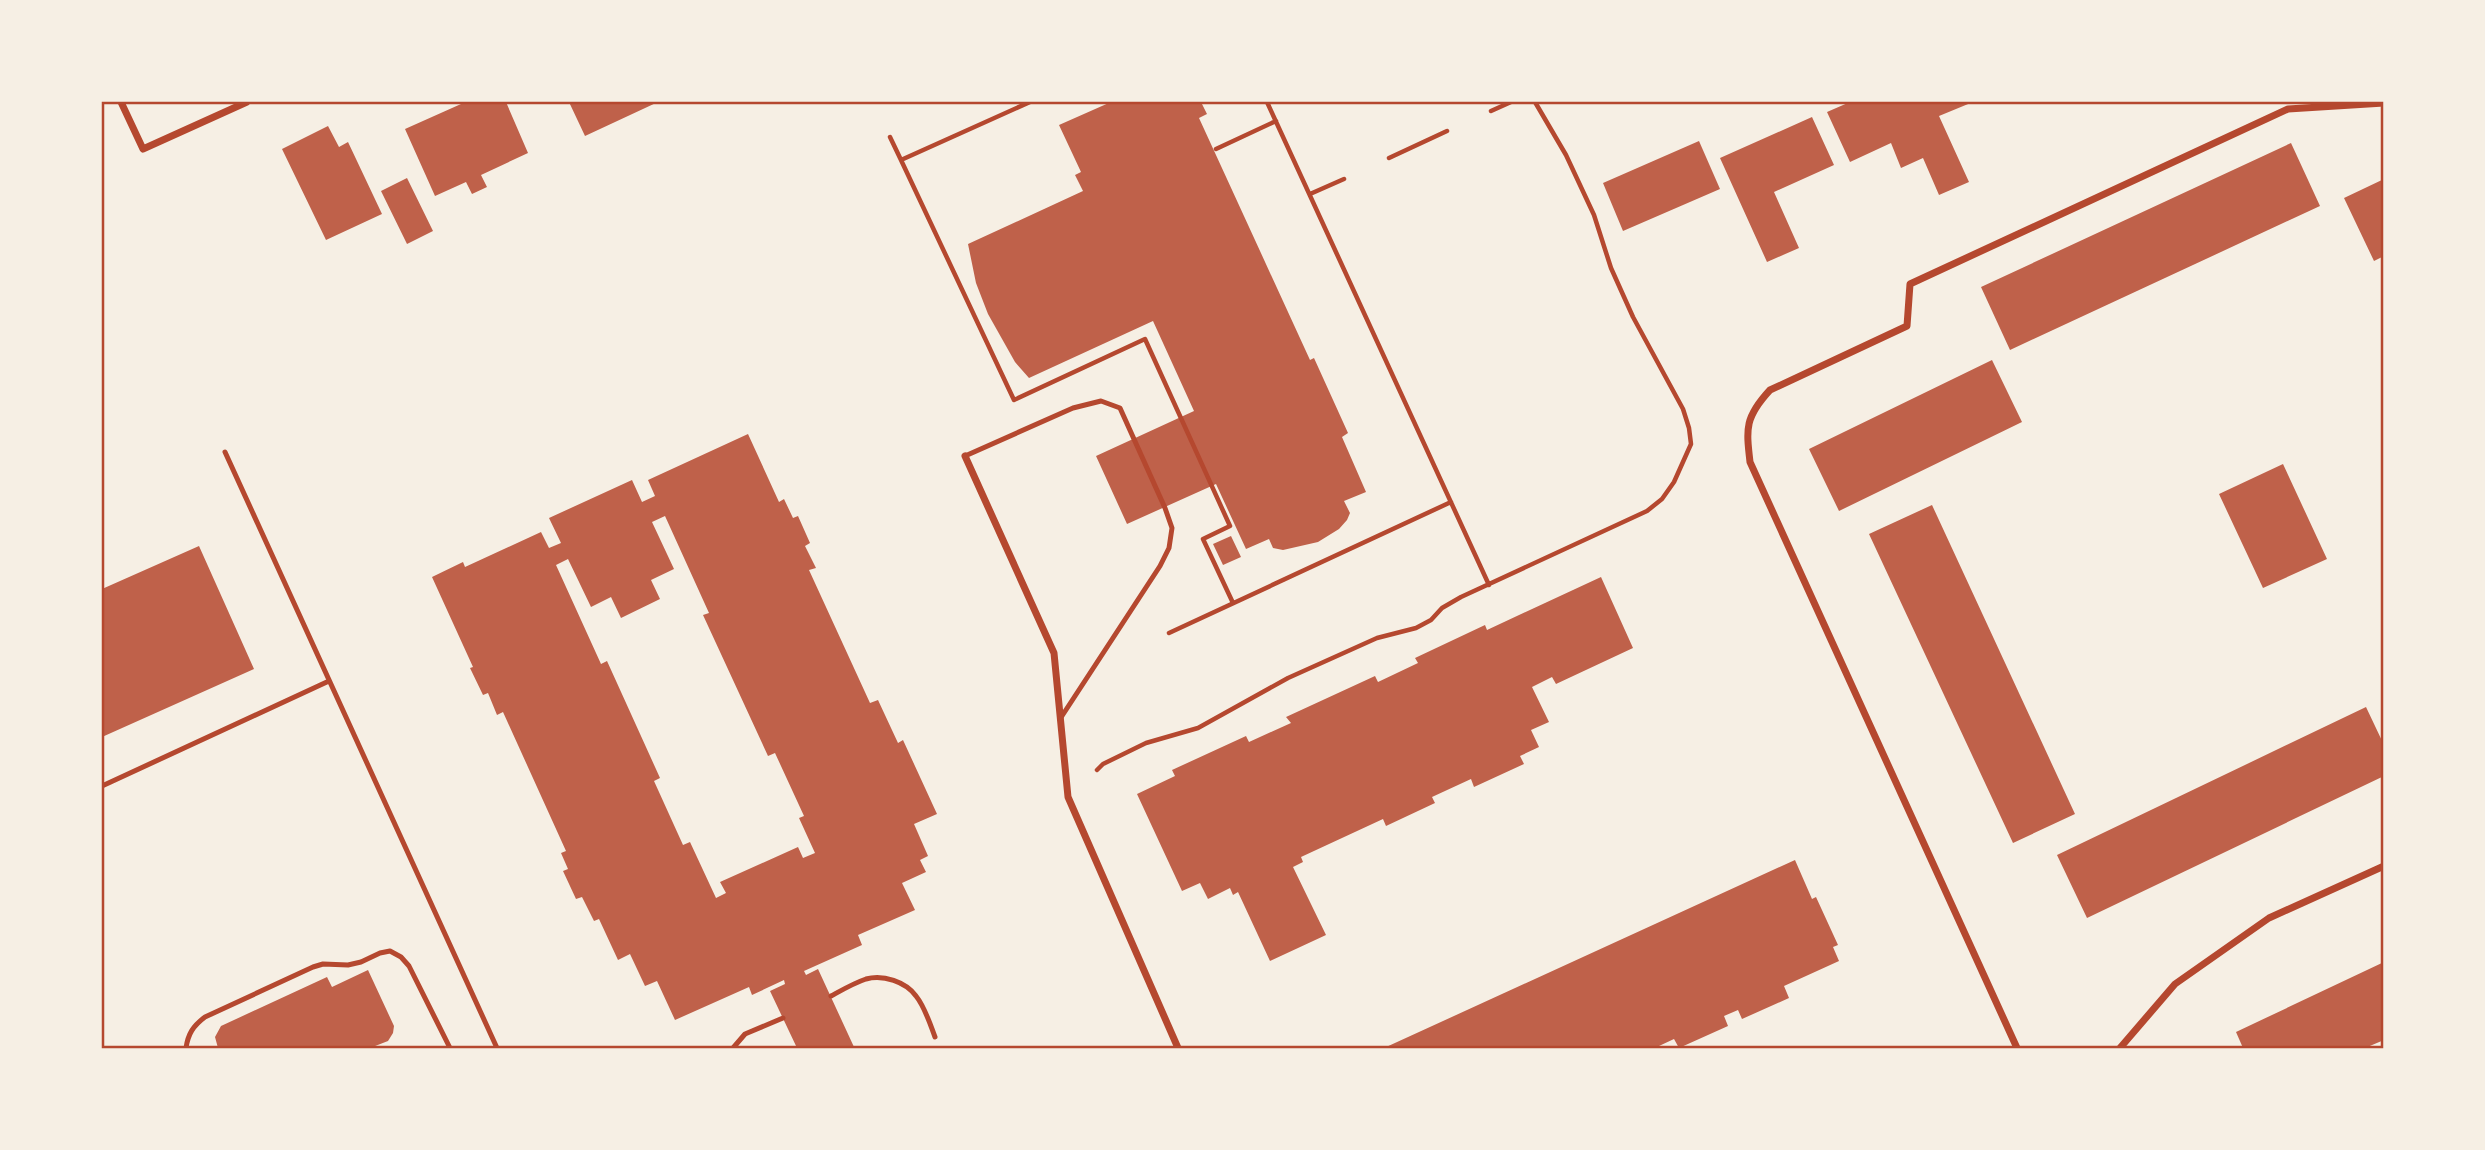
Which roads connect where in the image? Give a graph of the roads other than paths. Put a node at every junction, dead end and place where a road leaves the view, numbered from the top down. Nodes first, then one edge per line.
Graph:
1 (121, 102) edge
2 (247, 102) edge
3 (2384, 103) edge
4 (225, 452) dead end
5 (965, 456) joint
6 (329, 681) junction
7 (1060, 719) junction
8 (102, 786) edge
9 (2384, 866) edge
10 (831, 996) dead end
11 (783, 1018) dead end
12 (936, 1037) dead end
13 (186, 1048) edge
14 (450, 1048) edge
15 (497, 1048) edge
16 (733, 1048) edge
17 (1178, 1048) edge
18 (2017, 1048) edge
19 (2120, 1048) edge

1 - 2 street
3 - 18 street
4 - 6 lane
5 - 7 street
5 - 7 lane
6 - 8 lane
6 - 15 lane
7 - 17 street
9 - 19 street
10 - 12 lane
11 - 16 lane
13 - 14 lane

